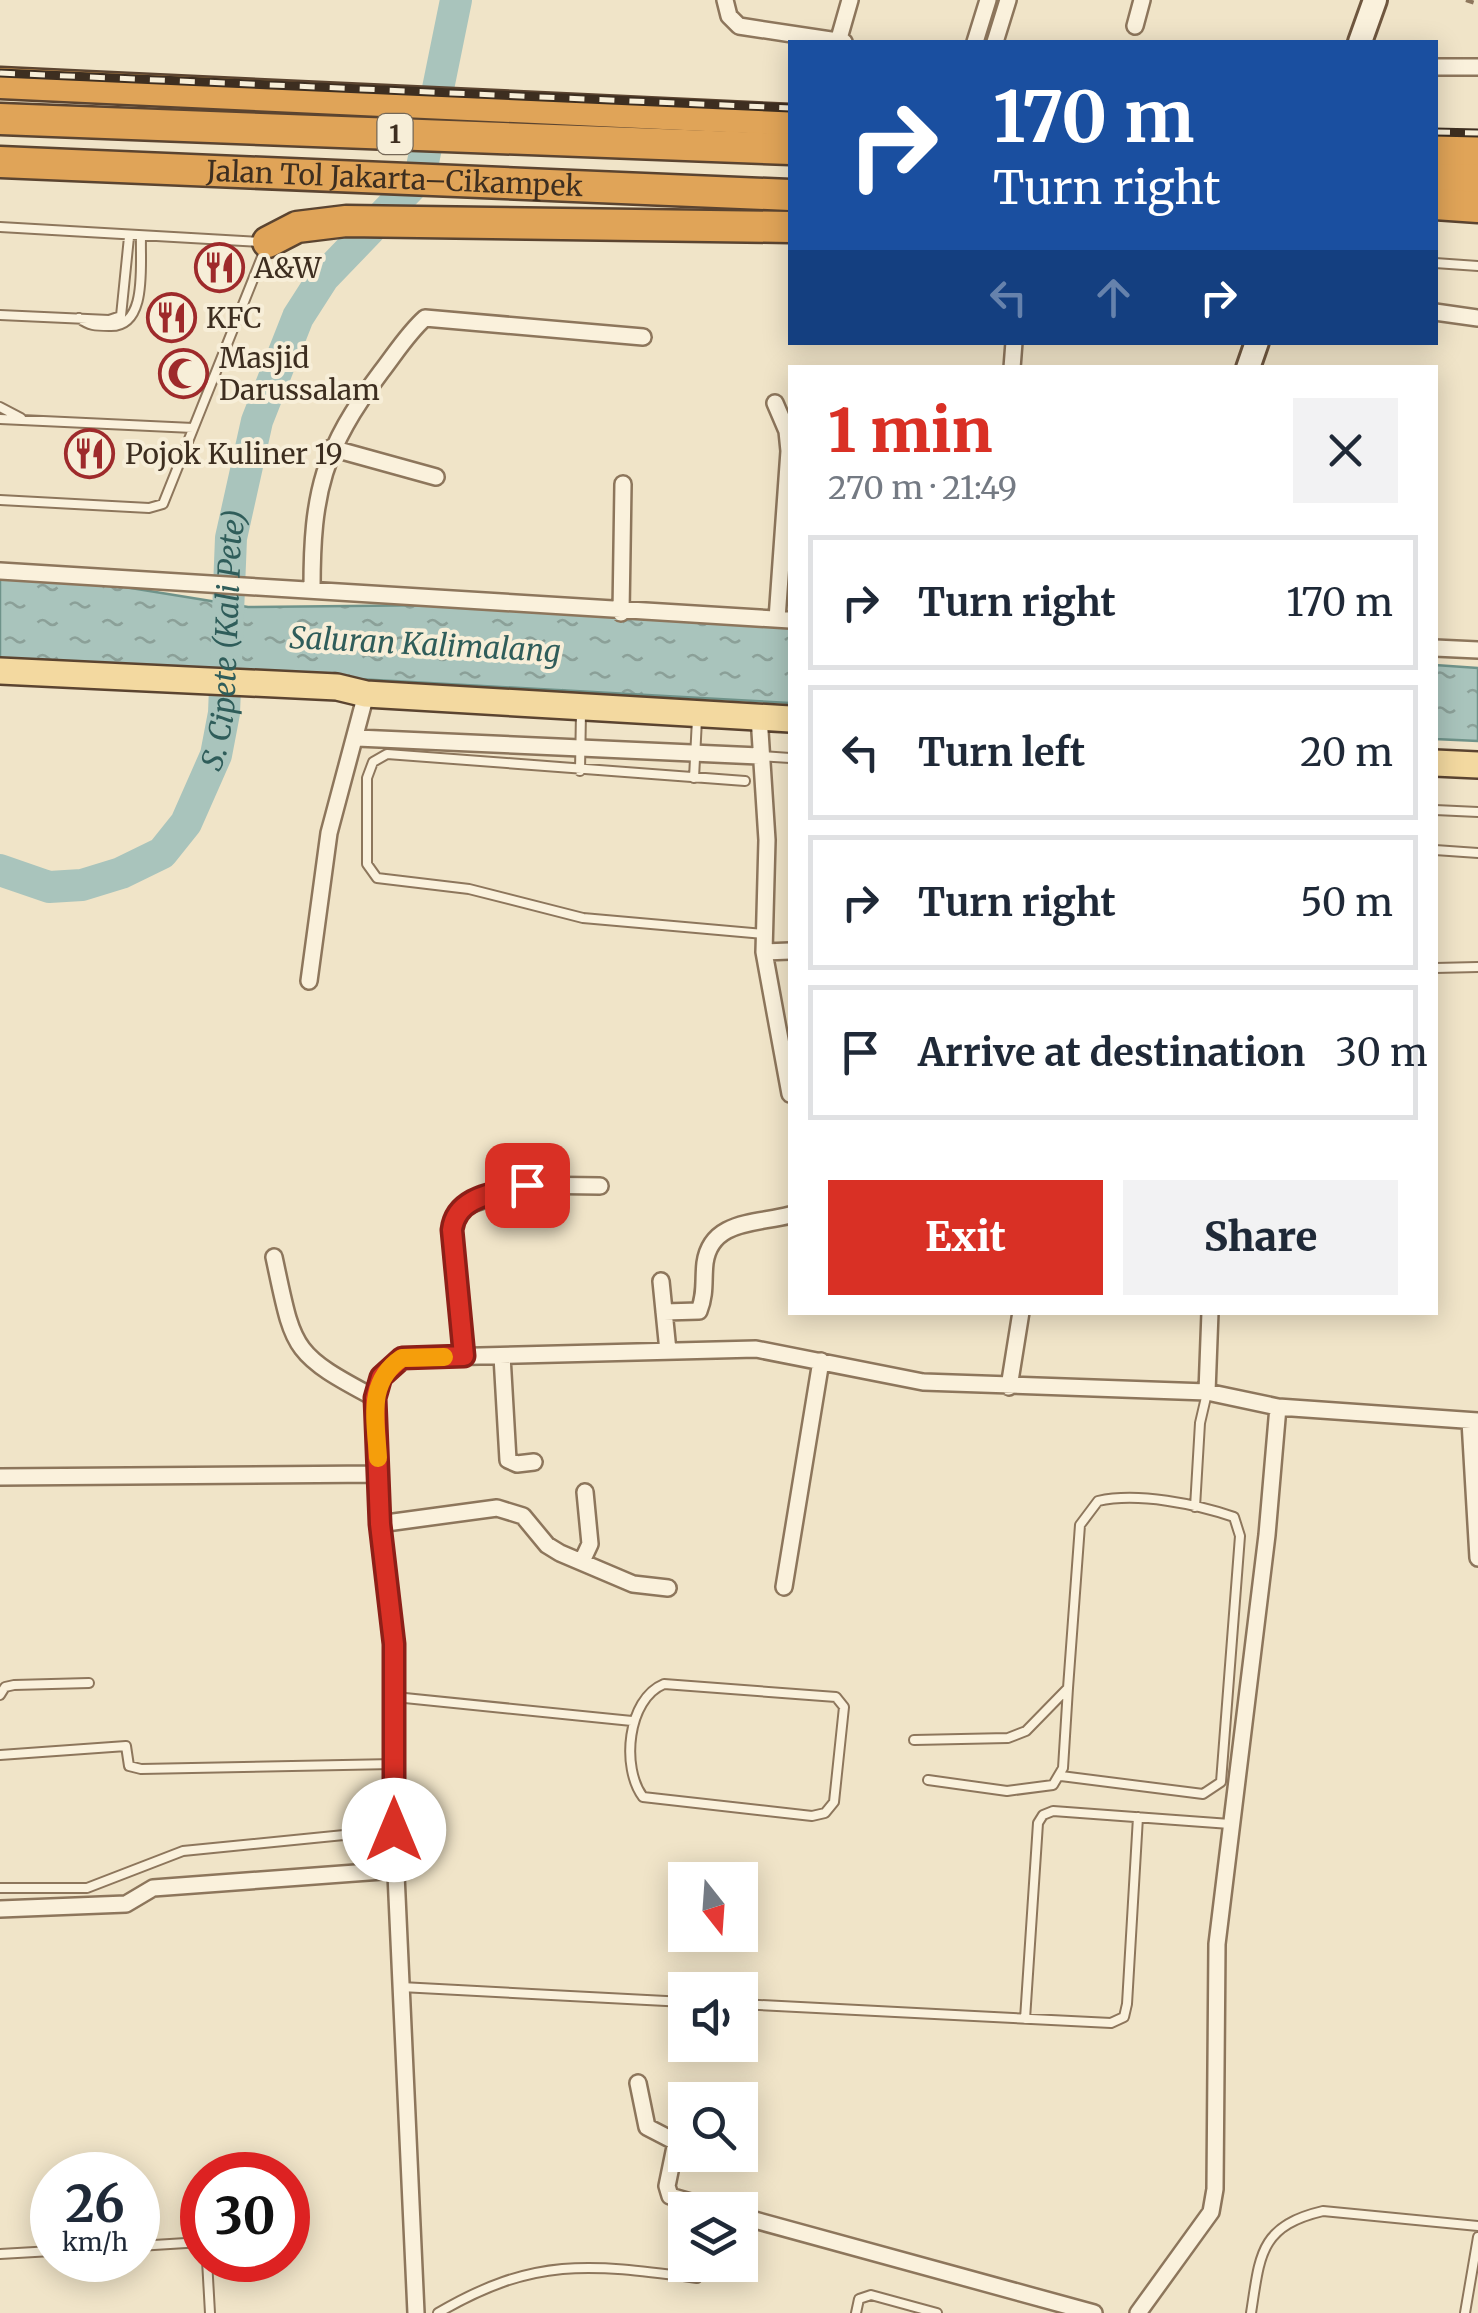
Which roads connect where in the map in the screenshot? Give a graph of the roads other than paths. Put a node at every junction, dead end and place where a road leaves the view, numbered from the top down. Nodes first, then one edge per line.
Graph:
1 (725, 0) edge
2 (850, 0) edge
3 (988, 0) edge
4 (1008, 0) edge
5 (1142, 0) edge
6 (1375, 0) edge
7 (1135, 26) dead end
8 (828, 40) edge
9 (841, 40) edge
10 (977, 40) edge
11 (996, 40) edge
12 (1361, 40) edge
13 (1478, 67) edge
14 (1438, 68) edge
15 (0, 83) edge
16 (0, 119) edge
17 (788, 120) edge
18 (0, 148) edge
19 (788, 150) edge
20 (1438, 150) edge
21 (1478, 152) edge
22 (0, 162) edge
23 (788, 177) edge
24 (1438, 179) edge
25 (1478, 180) edge
26 (788, 195) edge
27 (1438, 204) edge
28 (1478, 207) edge
29 (1438, 221) edge
30 (1478, 223) edge
31 (0, 227) edge
32 (788, 228) edge
33 (129, 237) junction
34 (141, 238) junction
35 (268, 242) junction
36 (1438, 263) edge
37 (1478, 266) edge
38 (1438, 312) edge
39 (0, 315) edge
40 (78, 318) junction
41 (1478, 318) edge
42 (643, 337) dead end
43 (774, 404) dead end
44 (0, 407) edge
45 (0, 419) edge
46 (25, 420) junction
47 (192, 428) junction
48 (788, 438) edge
49 (331, 448) junction
50 (436, 477) dead end
51 (623, 484) dead end
52 (788, 499) edge
53 (0, 500) edge
54 (0, 571) edge
55 (312, 588) junction
56 (621, 613) junction
57 (783, 620) edge
58 (1438, 648) edge
59 (1478, 650) edge
60 (0, 671) edge
61 (366, 694) junction
62 (581, 708) junction
63 (697, 714) junction
64 (759, 716) junction
65 (788, 719) edge
66 (357, 738) junction
67 (577, 746) junction
68 (695, 752) junction
69 (758, 756) junction
70 (788, 758) edge
71 (1438, 763) edge
72 (1478, 765) edge
73 (580, 771) junction
74 (694, 778) junction
75 (745, 781) dead end
76 (1438, 810) edge
77 (1478, 812) edge
78 (1438, 850) edge
79 (1478, 853) edge
80 (764, 934) junction
81 (788, 950) edge
82 (764, 952) junction
83 (1438, 968) edge
84 (1478, 968) edge
85 (310, 981) dead end
86 (788, 1083) edge
87 (600, 1186) dead end
88 (788, 1215) edge
89 (274, 1257) dead end
90 (661, 1281) dead end
91 (664, 1312) junction
92 (1021, 1315) edge
93 (1210, 1315) edge
94 (668, 1351) junction
95 (464, 1356) junction
96 (502, 1356) junction
97 (821, 1361) junction
98 (1009, 1386) junction
99 (1207, 1392) junction
100 (375, 1398) junction
101 (1278, 1407) junction
102 (1474, 1421) edge
103 (534, 1462) dead end
104 (378, 1474) junction
105 (0, 1476) edge
106 (586, 1492) dead end
107 (1195, 1507) junction
108 (380, 1524) junction
109 (1478, 1558) edge
110 (583, 1559) junction
111 (784, 1587) dead end
112 (668, 1588) dead end
113 (89, 1682) dead end
114 (1068, 1688) junction
115 (0, 1695) edge
116 (395, 1697) junction
117 (632, 1721) junction
118 (914, 1740) dead end
119 (0, 1755) edge
120 (394, 1764) junction
121 (1061, 1776) junction
122 (928, 1780) dead end
123 (1138, 1817) junction
124 (1230, 1824) junction
125 (394, 1830) junction
126 (396, 1870) junction
127 (0, 1888) edge
128 (0, 1910) edge
129 (401, 1987) junction
130 (668, 2001) edge
131 (758, 2005) edge
132 (1025, 2019) junction
133 (638, 2083) dead end
134 (669, 2192) edge
135 (758, 2221) edge
136 (1478, 2226) edge
137 (1478, 2237) edge
138 (30, 2252) edge
139 (0, 2254) edge
140 (668, 2275) edge
141 (208, 2282) edge
142 (210, 2313) edge
143 (416, 2313) edge
144 (438, 2313) edge
145 (856, 2313) edge
146 (937, 2313) edge
147 (1094, 2313) edge
148 (1138, 2313) edge
149 (1251, 2313) edge
150 (1465, 2313) edge

1 - 8 street
2 - 9 street
3 - 10 street
4 - 11 street
5 - 7 street
6 - 12 street
13 - 14 street
15 - 17 highway, 1
16 - 19 highway, 1
18 - 23 highway, 1
20 - 21 highway
22 - 26 highway, Jalan Tol Jakarta–Cikampek / 1
24 - 25 highway
27 - 28 highway
29 - 30 highway
31 - 33 lane
32 - 35 highway
33 - 34 lane
33 - 40 lane
34 - 35 lane
34 - 40 lane
35 - 47 lane
36 - 37 lane
38 - 41 street
39 - 40 lane
42 - 49 street
43 - 48 street
44 - 46 lane
45 - 46 lane
46 - 47 lane
47 - 53 lane
49 - 50 street
49 - 55 street
51 - 56 street
52 - 57 street
54 - 55 street
55 - 56 street
56 - 57 street
58 - 59 street
60 - 61 main road
61 - 62 main road
61 - 66 street
62 - 63 main road
62 - 67 lane
63 - 64 main road
63 - 68 lane
64 - 65 main road
64 - 69 street
66 - 67 street
66 - 85 street
67 - 68 street
67 - 73 lane
68 - 69 street
68 - 74 lane
69 - 70 lane
69 - 80 street
71 - 72 main road
73 - 74 lane
73 - 80 lane
74 - 75 lane
76 - 77 lane
78 - 79 lane
80 - 82 street
81 - 82 street
82 - 86 street
83 - 84 lane
87 - 95 street
88 - 91 street
89 - 100 street
90 - 91 street
91 - 94 street
92 - 98 street
93 - 99 street
94 - 96 street
94 - 97 street
95 - 96 street
95 - 100 street
96 - 103 street
97 - 98 street
97 - 111 street
98 - 99 street
99 - 101 street
99 - 107 lane
100 - 104 street
101 - 102 street
101 - 124 street
102 - 109 street
104 - 105 street
104 - 108 street
106 - 110 street
107 - 114 lane
107 - 121 lane
108 - 110 street
108 - 116 street
110 - 112 street
113 - 115 lane
114 - 118 lane
114 - 121 lane
116 - 117 lane
116 - 120 street
117 - 117 lane
119 - 120 lane
120 - 125 street
121 - 122 lane
123 - 124 lane
123 - 132 lane
123 - 132 lane
124 - 148 street
125 - 126 street
125 - 127 lane
126 - 128 street
126 - 129 street
129 - 130 lane
129 - 143 street
131 - 132 lane
133 - 134 street
135 - 147 street
136 - 149 lane
137 - 150 lane
138 - 139 lane
140 - 144 lane
141 - 142 lane
145 - 146 lane

